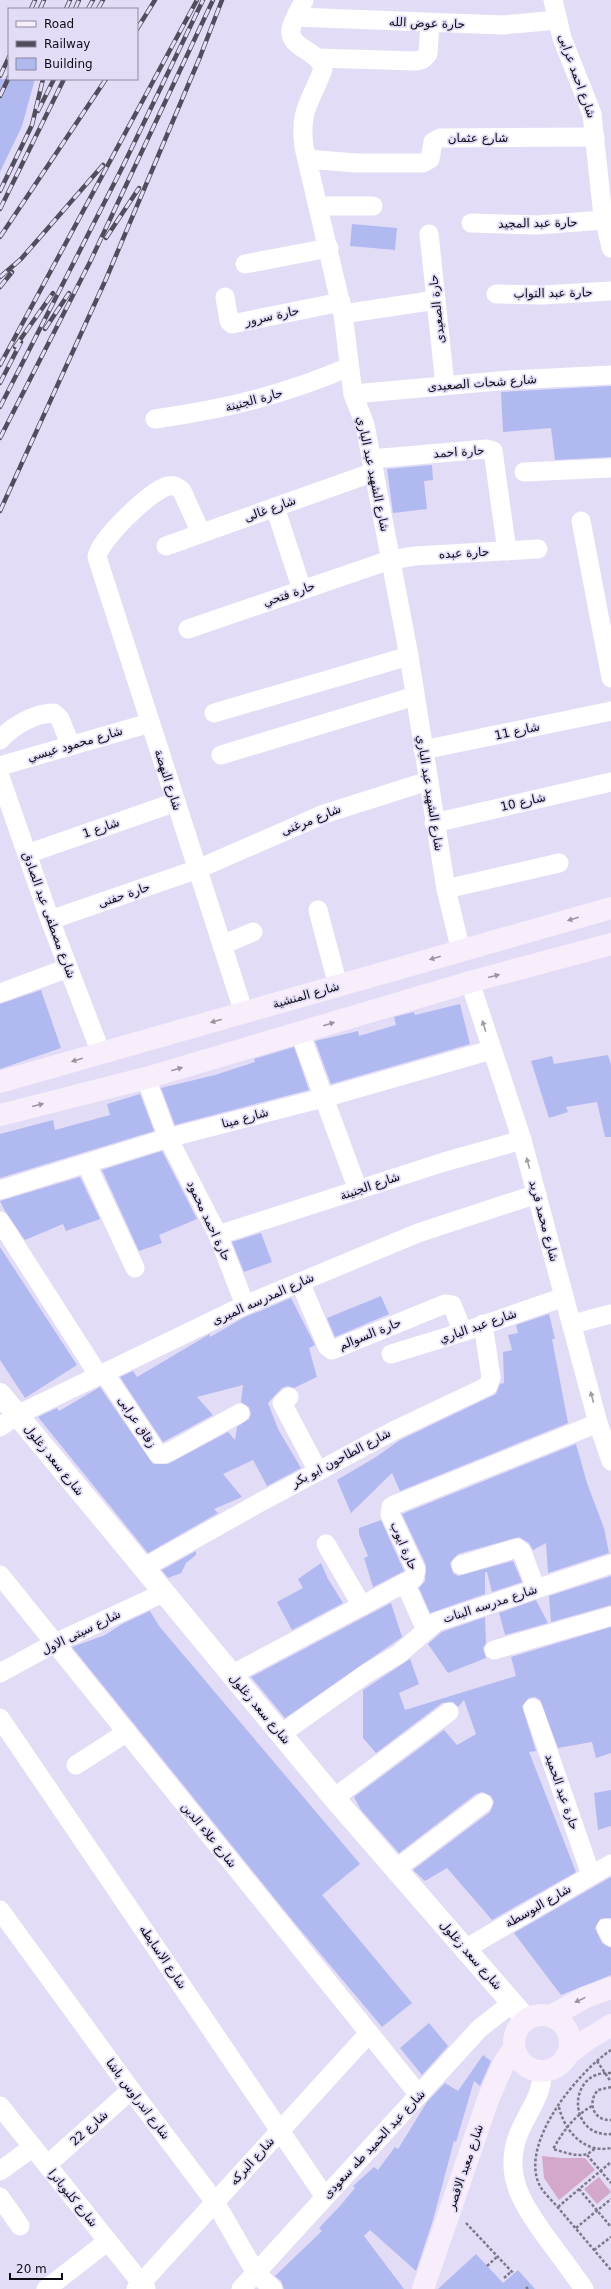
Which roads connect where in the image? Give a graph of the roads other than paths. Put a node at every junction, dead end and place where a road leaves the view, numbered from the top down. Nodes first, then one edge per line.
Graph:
1 (304, 0) edge
2 (553, 0) edge
3 (296, 18) junction
4 (558, 20) junction
5 (430, 23) junction
6 (318, 58) junction
7 (595, 137) junction
8 (307, 159) junction
9 (319, 206) junction
10 (373, 206) dead end
11 (606, 211) edge
12 (471, 223) dead end
13 (429, 234) dead end
14 (329, 248) junction
15 (611, 248) edge
16 (246, 264) dead end
17 (611, 291) edge
18 (496, 294) dead end
19 (225, 297) dead end
20 (436, 300) junction
21 (342, 308) junction
22 (349, 367) junction
23 (611, 375) edge
24 (444, 385) junction
25 (352, 394) junction
26 (154, 419) dead end
27 (372, 465) junction
28 (611, 468) edge
29 (524, 472) dead end
30 (275, 507) junction
31 (581, 521) dead end
32 (201, 533) junction
33 (166, 546) dead end
34 (538, 549) dead end
35 (508, 551) junction
36 (390, 560) junction
37 (302, 590) junction
38 (188, 629) dead end
39 (408, 656) junction
40 (611, 678) edge
41 (415, 696) junction
42 (611, 711) edge
43 (214, 713) dead end
44 (150, 722) junction
45 (0, 740) edge
46 (71, 746) junction
47 (423, 750) junction
48 (221, 754) dead end
49 (0, 766) edge
50 (0, 777) edge
51 (428, 781) junction
52 (611, 782) edge
53 (176, 802) junction
54 (434, 823) junction
55 (27, 854) junction
56 (560, 863) dead end
57 (198, 869) junction
58 (446, 889) junction
59 (611, 908) edge
60 (318, 910) dead end
61 (50, 920) junction
62 (253, 932) dead end
63 (611, 944) edge
64 (222, 945) junction
65 (461, 951) junction
66 (68, 968) junction
67 (470, 982) junction
68 (338, 986) junction
69 (0, 993) edge
70 (244, 1013) junction
71 (300, 1033) junction
72 (491, 1050) junction
73 (100, 1053) junction
74 (146, 1078) junction
75 (0, 1082) edge
76 (323, 1098) junction
77 (0, 1115) edge
78 (168, 1138) junction
79 (522, 1140) junction
80 (87, 1165) junction
81 (0, 1190) edge
82 (358, 1190) junction
83 (537, 1194) junction
84 (0, 1221) edge
85 (218, 1235) junction
86 (134, 1268) dead end
87 (300, 1282) junction
88 (564, 1297) junction
89 (245, 1306) junction
90 (611, 1314) edge
91 (483, 1324) junction
92 (573, 1324) junction
93 (463, 1332) junction
94 (391, 1354) dead end
95 (102, 1375) junction
96 (0, 1394) edge
97 (289, 1397) dead end
98 (240, 1413) dead end
99 (9, 1421) edge
100 (598, 1423) junction
101 (611, 1461) edge
102 (318, 1471) junction
103 (326, 1544) dead end
104 (611, 1564) edge
105 (461, 1565) dead end
106 (143, 1568) junction
107 (0, 1575) edge
108 (405, 1583) junction
109 (536, 1589) junction
110 (163, 1593) junction
111 (362, 1606) junction
112 (611, 1616) edge
113 (426, 1630) junction
114 (55, 1643) junction
115 (494, 1650) dead end
116 (0, 1674) edge
117 (231, 1675) junction
118 (533, 1708) dead end
119 (448, 1712) dead end
120 (0, 1718) edge
121 (127, 1732) junction
122 (281, 1734) junction
123 (76, 1765) dead end
124 (334, 1798) junction
125 (482, 1803) dead end
126 (611, 1864) edge
127 (396, 1869) junction
128 (591, 1875) junction
129 (0, 1910) edge
130 (465, 1949) junction
131 (611, 1988) edge
132 (512, 2003) junction
133 (551, 2016) junction
134 (526, 2019) junction
135 (611, 2025) edge
136 (369, 2033) junction
137 (514, 2048) junction
138 (568, 2055) junction
139 (542, 2071) junction
140 (131, 2090) junction
141 (419, 2095) junction
142 (0, 2106) edge
143 (280, 2131) junction
144 (32, 2147) junction
145 (47, 2165) junction
146 (0, 2171) edge
147 (0, 2197) edge
148 (325, 2197) junction
149 (215, 2202) junction
150 (20, 2226) dead end
151 (108, 2242) junction
152 (256, 2273) junction
153 (141, 2287) edge
154 (46, 2289) edge
155 (241, 2289) edge
156 (273, 2289) edge
157 (423, 2289) edge
158 (584, 2289) edge

1 - 3 street
2 - 4 street, شارع احمد عرابى
3 - 5 street, حارة عوض الله
3 - 6 street
4 - 5 street, حارة عوض الله
4 - 7 street, شارع احمد عرابى
5 - 6 street
6 - 8 street, شارع الشهيد عبد الباري
7 - 8 street, شارع عثمان
7 - 11 street, شارع احمد عرابى
8 - 9 street, شارع الشهيد عبد الباري
9 - 10 street
9 - 14 street, شارع الشهيد عبد الباري
11 - 12 street, حارة عبد المجيد
11 - 15 street, شارع احمد عرابى
13 - 20 street, حارة الصعيدى
14 - 16 street
14 - 21 street, شارع الشهيد عبد الباري
17 - 18 street, حارة عبد التواب
19 - 21 street, حارة سرور
20 - 21 street
20 - 24 street, حارة الصعيدى
21 - 22 street, شارع الشهيد عبد الباري
22 - 25 street, شارع الشهيد عبد الباري
22 - 26 street, حارة الجنينة
23 - 24 street, شارع شحات الصعيدى
24 - 25 street, شارع شحات الصعيدى
25 - 27 street, شارع الشهيد عبد الباري
27 - 30 street, شارع غالى
27 - 35 street, حارة احمد
27 - 36 street, شارع الشهيد عبد الباري
28 - 29 street
30 - 32 street, شارع غالى
30 - 37 street
31 - 40 street
32 - 33 street, شارع غالى
32 - 44 street, شارع النهضة
34 - 35 street, حارة عبده
35 - 36 street, حارة عبده
36 - 37 street, حارة فتحي
36 - 39 street, شارع الشهيد عبد الباري
37 - 38 street, حارة فتحي
39 - 41 street, شارع الشهيد عبد الباري
39 - 43 street
41 - 47 street, شارع الشهيد عبد الباري
41 - 48 street
42 - 47 street, شارع 11
44 - 46 street, شارع محمود عيسي
44 - 53 street, شارع النهضة
45 - 46 street
46 - 49 street, شارع محمود عيسي
47 - 51 street, شارع الشهيد عبد الباري
50 - 55 street, شارع مصطفى عبد الصادق
51 - 54 street, شارع الشهيد عبد الباري
51 - 57 street, شارع مرغنى
52 - 54 street, شارع 10
53 - 55 street, شارع 1
53 - 57 street, شارع النهضة
54 - 58 street, شارع الشهيد عبد الباري
55 - 61 street, شارع مصطفى عبد الصادق
56 - 58 street
57 - 61 street, حارة حفنى
57 - 64 street, شارع النهضة
58 - 65 street, شارع الشهيد عبد الباري
59 -> 65 main road, شارع المنشية
60 - 68 street
61 - 66 street, شارع مصطفى عبد الصادق
62 - 64 street
67 -> 63 main road
64 - 70 street, شارع النهضة
65 -> 68 main road, شارع المنشية
66 - 69 street
66 - 73 street, شارع مصطفى عبد الصادق
71 -> 67 main road
72 -> 67 street, شارع محمد فريد
68 - 70 main road, شارع المنشية
70 -> 73 main road, شارع المنشية
74 -> 71 main road
71 - 76 street
72 - 76 street, شارع مينا
72 - 79 street, شارع محمد فريد
73 -> 75 main road, شارع المنشية
77 -> 74 main road
74 - 78 street, حارة احمد محمود
76 - 78 street, شارع مينا
76 - 82 street
78 - 80 street, شارع مينا
78 - 85 street, حارة احمد محمود
79 - 82 street, شارع الجنينة
83 -> 79 street, شارع محمد فريد
80 - 81 street, شارع مينا
80 - 86 street
82 - 85 street, شارع الجنينة
83 - 87 street, شارع المدرسه الميرى
83 - 88 street, شارع محمد فريد
84 - 95 street
85 - 89 street, حارة احمد محمود
87 - 89 street, شارع المدرسه الميرى
87 - 93 street, حارة السوالم
88 - 91 street, شارع عبد الباري
88 - 92 street, شارع محمد فريد
89 - 95 street, شارع المدرسه الميرى
90 - 92 street
91 - 93 street, شارع عبد الباري
91 - 102 street, شارع الطاحون ابو بكر
100 -> 92 street, شارع محمد فريد
93 - 94 street, شارع عبد الباري
95 - 98 street, زقاق عرابى
95 - 99 street, شارع المدرسه الميرى
96 - 99 street, شارع سعد زغلول
97 - 102 street
99 - 106 street, شارع سعد زغلول
100 - 101 street, شارع محمد فريد
100 - 108 street, حارة ايوب
102 - 106 street, شارع الطاحون ابو بكر
103 - 111 street
104 - 109 street, شارع مدرسه البنات
105 - 109 street
106 - 110 street, شارع سعد زغلول
107 - 114 street, شارع علاء الدين
108 - 111 street, حارة ايوب
108 - 113 street
109 - 113 street, شارع مدرسه البنات
110 - 114 street, شارع سيتى الاول
110 - 117 street, شارع سعد زغلول
111 - 117 street, حارة ايوب
112 - 115 street
113 - 122 street, شارع مدرسه البنات
114 - 116 street, شارع سيتى الاول
114 - 121 street, شارع علاء الدين
117 - 122 street, شارع سعد زغلول
118 - 128 street, حارة عبد الحميد
119 - 124 street
120 - 143 street, شارع الاسايطه
121 - 123 street
121 - 136 street, شارع علاء الدين
122 - 124 street, شارع سعد زغلول
124 - 127 street, شارع سعد زغلول
125 - 127 street
126 - 128 street, شارع البوسطة
127 - 130 street, شارع سعد زغلول
128 - 130 street, شارع البوسطة
129 - 140 street, شارع اندراوس باشا
130 - 132 street, شارع سعد زغلول
131 -> 133 main road
132 - 134 street, شارع سعد زغلول
132 - 141 street, شارع عبد الحميد طه سعودى
133 - 134 main road
133 - 138 main road
134 - 137 main road
135 - 138 main road
136 - 141 street, شارع علاء الدين
136 - 143 street, شارع البركه
137 - 139 main road
137 - 157 main road, شارع معبد الاقصر
138 - 139 main road
139 - 158 street
140 - 145 street, شارع 22
140 - 149 street, شارع اندراوس باشا
141 - 148 street, شارع عبد الحميد طه سعودى
142 - 144 street, شارع كليوباترا
143 - 148 street, شارع الاسايطه
143 - 149 street, شارع البركه
144 - 145 street, شارع كليوباترا
144 - 146 street
145 - 151 street, شارع كليوباترا
147 - 150 street
148 - 152 street, شارع عبد الحميد طه سعودى
149 - 152 street, شارع اندراوس باشا
149 - 153 street, شارع البركه
151 - 153 street, شارع كليوباترا
151 - 154 street
152 - 155 street, شارع عبد الحميد طه سعودى
152 - 156 street, شارع اندراوس باشا

